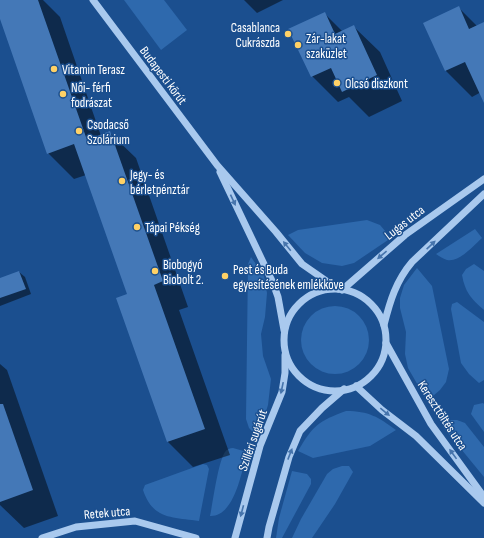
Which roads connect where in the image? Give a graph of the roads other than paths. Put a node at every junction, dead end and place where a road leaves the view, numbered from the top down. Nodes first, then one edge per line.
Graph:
1 (93, 0) edge
2 (216, 165) junction
3 (484, 179) edge
4 (484, 194) edge
5 (340, 289) junction
6 (384, 325) junction
7 (285, 332) junction
8 (386, 343) junction
9 (285, 349) junction
10 (356, 386) junction
11 (344, 390) junction
12 (484, 497) edge
13 (484, 503) edge
14 (42, 538) edge
15 (196, 538) edge
16 (235, 538) edge
17 (267, 538) edge

1 - 2 street, Budapesti körút
5 -> 2 street, Budapesti körút
2 -> 7 street, Budapesti körút
3 -> 5 street, Lugas utca
6 -> 4 street
5 - 6 street
5 - 7 street
6 - 8 street
7 - 9 street
8 - 10 street
12 -> 8 street, Kereszttöltés utca
9 - 11 street
9 -> 16 street, Szilléri sugárút
10 - 11 street
10 -> 13 street, Kereszttöltés utca
17 -> 11 street
14 - 15 street, Retek utca

